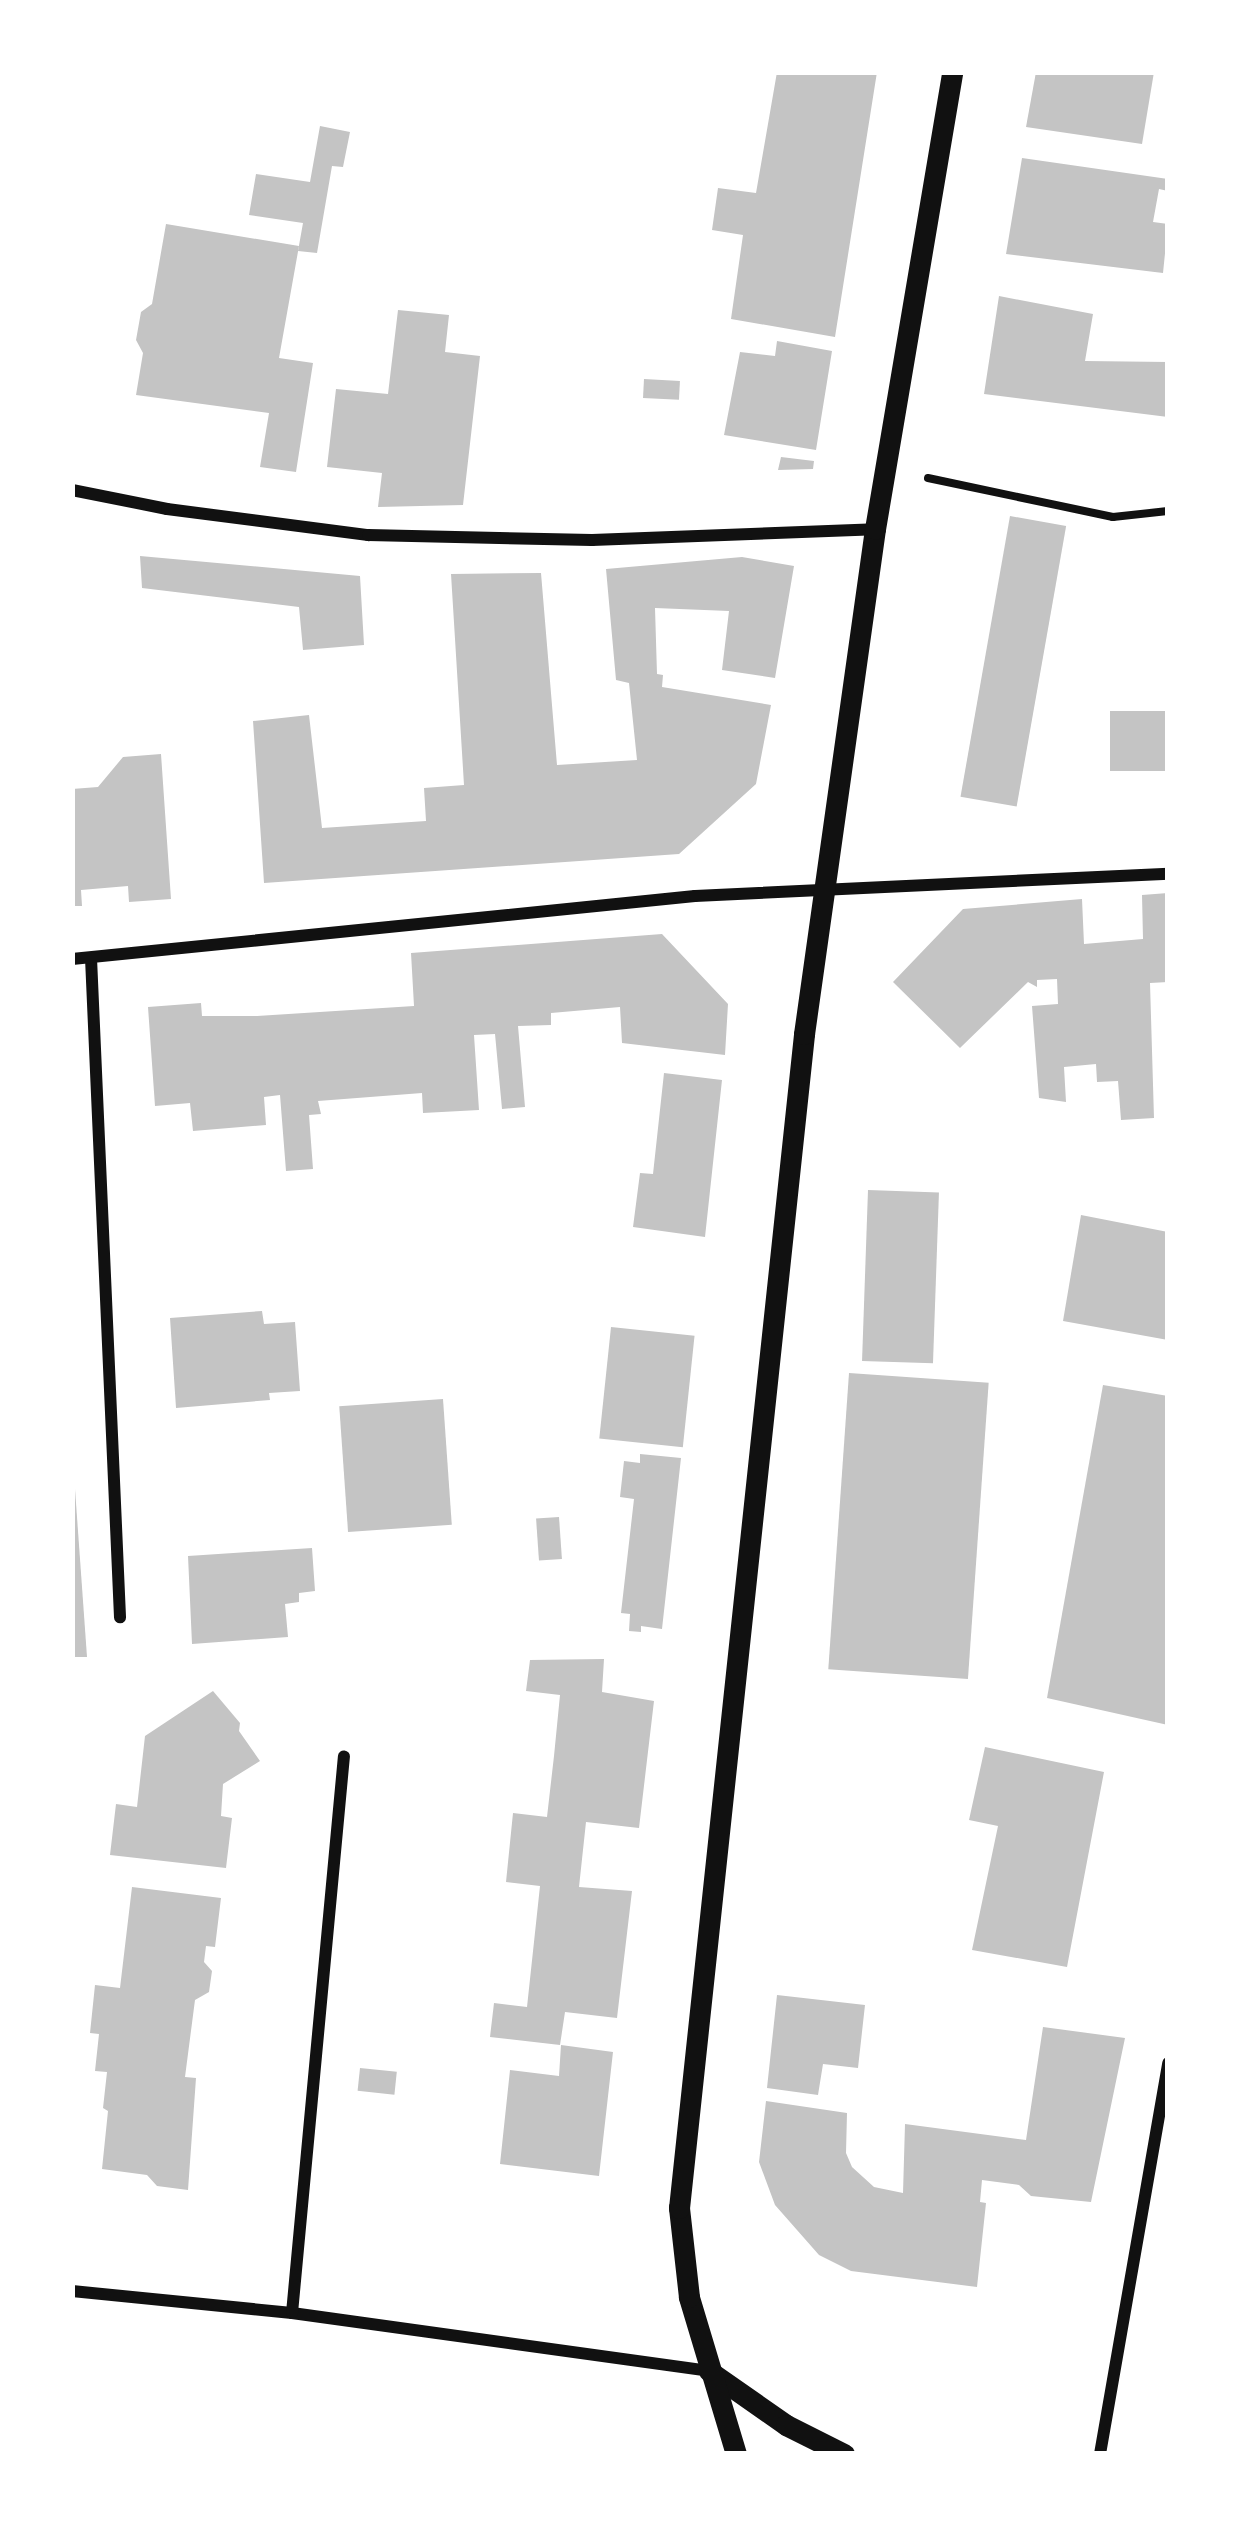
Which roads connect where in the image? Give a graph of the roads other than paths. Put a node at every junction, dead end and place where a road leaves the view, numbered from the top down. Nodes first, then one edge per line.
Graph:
1 (952, 72) edge
2 (72, 490) edge
3 (875, 529) junction
4 (1168, 874) edge
5 (825, 889) junction
6 (92, 958) junction
7 (72, 959) edge
8 (120, 1617) dead end
9 (344, 1756) dead end
10 (1168, 2063) edge
11 (72, 2291) edge
12 (292, 2313) junction
13 (709, 2371) junction
14 (736, 2454) edge
15 (844, 2454) edge
16 (1100, 2454) edge

1 - 3 street
2 - 3 street
3 - 5 street
4 - 5 street
5 - 6 street
5 - 13 street
6 - 7 street
6 - 8 street
9 - 12 street
10 - 16 street
11 - 12 street
12 - 13 street
13 - 14 street
13 - 15 street

